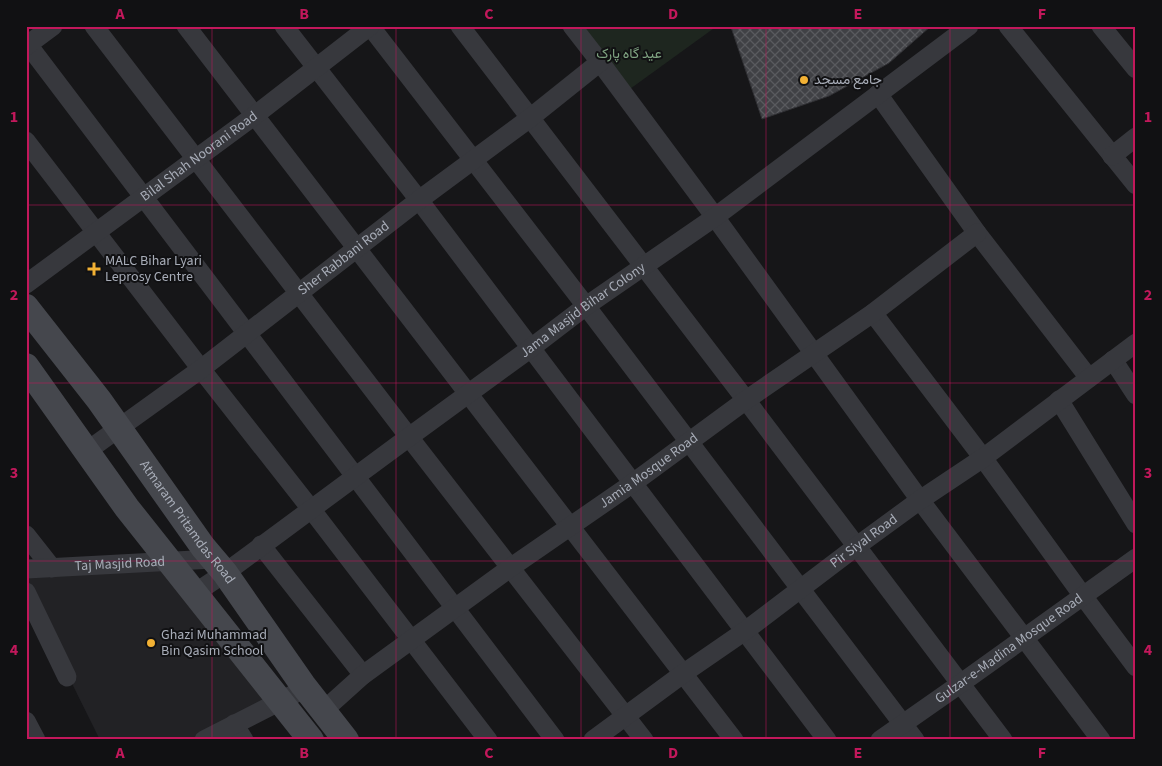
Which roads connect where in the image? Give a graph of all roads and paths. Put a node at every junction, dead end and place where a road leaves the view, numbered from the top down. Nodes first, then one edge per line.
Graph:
1 (53, 26) edge
2 (94, 26) edge
3 (186, 26) edge
4 (284, 26) edge
5 (370, 26) edge
6 (460, 26) edge
7 (572, 26) edge
8 (969, 26) edge
9 (1008, 26) edge
10 (1101, 26) edge
11 (27, 44) edge
12 (600, 62) junction
13 (316, 68) junction
14 (1136, 69) edge
15 (878, 94) junction
16 (254, 116) junction
17 (530, 118) junction
18 (1136, 138) edge
19 (26, 141) edge
20 (1112, 156) junction
21 (196, 159) junction
22 (474, 160) junction
23 (1136, 185) edge
24 (144, 197) junction
25 (419, 200) junction
26 (715, 217) junction
27 (96, 232) junction
28 (977, 233) junction
29 (356, 249) junction
30 (644, 267) junction
31 (26, 284) edge
32 (299, 294) junction
33 (586, 306) junction
34 (26, 307) edge
35 (873, 313) junction
36 (246, 333) junction
37 (1136, 343) edge
38 (531, 348) junction
39 (814, 353) junction
40 (1113, 360) junction
41 (26, 366) edge
42 (201, 369) junction
43 (1088, 378) junction
44 (468, 394) junction
45 (1136, 395) edge
46 (746, 400) junction
47 (1059, 400) junction
48 (119, 428) junction
49 (409, 437) junction
50 (689, 442) junction
51 (87, 451) junction
52 (983, 458) junction
53 (355, 476) junction
54 (632, 483) junction
55 (920, 500) junction
56 (311, 509) junction
57 (1136, 524) edge
58 (571, 527) junction
59 (26, 535) edge
60 (261, 545) junction
61 (857, 546) junction
62 (1136, 558) edge
63 (170, 561) junction
64 (219, 566) junction
65 (52, 568) junction
66 (510, 568) junction
67 (26, 569) edge
68 (801, 588) junction
69 (26, 592) edge
70 (195, 593) junction
71 (1082, 596) junction
72 (455, 608) junction
73 (746, 631) junction
74 (1023, 638) junction
75 (411, 640) junction
76 (1136, 667) edge
77 (684, 673) junction
78 (362, 675) junction
79 (67, 677) dead end
80 (960, 684) junction
81 (306, 688) junction
82 (280, 701) junction
83 (323, 711) junction
84 (625, 716) junction
85 (26, 721) edge
86 (903, 723) junction
87 (239, 732) edge
88 (36, 740) edge
89 (204, 740) edge
90 (311, 740) edge
91 (346, 740) edge
92 (488, 740) edge
93 (555, 740) edge
94 (594, 740) edge
95 (644, 740) edge
96 (734, 740) edge
97 (827, 740) edge
98 (880, 740) edge
99 (915, 740) edge
100 (1003, 740) edge
101 (1100, 740) edge

1 - 11 street
2 - 21 street
3 - 16 street
4 - 13 street
5 - 13 street, Bilal Shah Noorani Road
5 - 22 street
6 - 17 street
7 - 12 street
8 - 15 street, Jama Masjid Bihar Colony
9 - 20 street
10 - 14 street
11 - 24 street
12 - 17 street, Sher Rabbani Road
12 - 26 street
13 - 16 street, Bilal Shah Noorani Road
13 - 25 street
15 - 26 street, Jama Masjid Bihar Colony
15 - 28 street
16 - 21 street, Bilal Shah Noorani Road
16 - 29 street
17 - 22 street, Sher Rabbani Road
17 - 30 street
18 - 20 street
19 - 27 street
20 - 23 street
21 - 24 street, Bilal Shah Noorani Road
21 - 32 street
22 - 25 street, Sher Rabbani Road
22 - 33 street
24 - 27 street, Bilal Shah Noorani Road
24 - 36 street
25 - 29 street, Sher Rabbani Road
25 - 38 street
26 - 30 street, Jama Masjid Bihar Colony
26 - 39 street
27 - 31 street, Bilal Shah Noorani Road
27 - 42 street
28 - 35 street, Jamia Mosque Road
28 - 43 street
29 - 32 street, Sher Rabbani Road
29 - 44 street
30 - 33 street, Jama Masjid Bihar Colony
30 - 46 street
32 - 36 street, Sher Rabbani Road
32 - 49 street
33 - 38 street, Jama Masjid Bihar Colony
33 - 50 street
34 - 48 main road, Atmaram Pritamdas Road
35 - 39 street, Jamia Mosque Road
35 - 52 street
36 - 42 street, Sher Rabbani Road
36 - 53 street
37 - 40 street, Pir Siyal Road
38 - 44 street, Jama Masjid Bihar Colony
38 - 54 street
39 - 46 street, Jamia Mosque Road
39 - 55 street
40 - 43 street, Pir Siyal Road
40 - 45 street
41 - 51 main road
42 - 48 street, Sher Rabbani Road
42 - 56 street
43 - 47 street, Pir Siyal Road
44 - 49 street, Jama Masjid Bihar Colony
44 - 58 street
46 - 50 street, Jamia Mosque Road
46 - 61 street
47 - 52 street, Pir Siyal Road
47 - 57 street
48 - 51 street, Sher Rabbani Road
48 - 64 main road, Atmaram Pritamdas Road
49 - 53 street, Jama Masjid Bihar Colony
49 - 66 street
50 - 54 street, Jamia Mosque Road
50 - 68 street
51 - 63 main road
52 - 55 street, Pir Siyal Road
52 - 71 street
53 - 56 street, Jama Masjid Bihar Colony
53 - 72 street
54 - 58 street, Jamia Mosque Road
54 - 73 street
55 - 61 street, Pir Siyal Road
55 - 74 street
56 - 60 street, Jama Masjid Bihar Colony
56 - 75 street
58 - 66 street, Jamia Mosque Road
58 - 77 street
59 - 65 street
60 - 64 street, Jama Masjid Bihar Colony
60 - 78 street
61 - 68 street, Pir Siyal Road
61 - 80 street
62 - 71 street, Gulzar-e-Madina Mosque Road
63 - 64 street, Taj Masjid Road
63 - 65 street, Taj Masjid Road
63 - 70 main road
64 - 70 street, Jama Masjid Bihar Colony
64 - 81 main road, Atmaram Pritamdas Road
65 - 67 street, Taj Masjid Road
66 - 72 street, Jamia Mosque Road
66 - 84 street
68 - 73 street, Pir Siyal Road
68 - 86 street
69 - 79 street
70 - 82 main road
71 - 74 street, Gulzar-e-Madina Mosque Road
71 - 76 street
72 - 75 street, Jamia Mosque Road
72 - 93 street
73 - 77 street, Pir Siyal Road
73 - 97 street
74 - 80 street, Gulzar-e-Madina Mosque Road
74 - 101 street
75 - 78 street, Jamia Mosque Road
75 - 92 street
77 - 84 street, Pir Siyal Road
77 - 96 street
78 - 83 street, Jamia Mosque Road
80 - 86 street, Gulzar-e-Madina Mosque Road
80 - 100 street
81 - 82 street
81 - 83 main road, Atmaram Pritamdas Road
82 - 87 street
82 - 90 main road
83 - 91 main road, Atmaram Pritamdas Road
84 - 94 street, Pir Siyal Road
84 - 95 street
85 - 88 street
86 - 98 street, Gulzar-e-Madina Mosque Road
86 - 99 street
87 - 89 street

